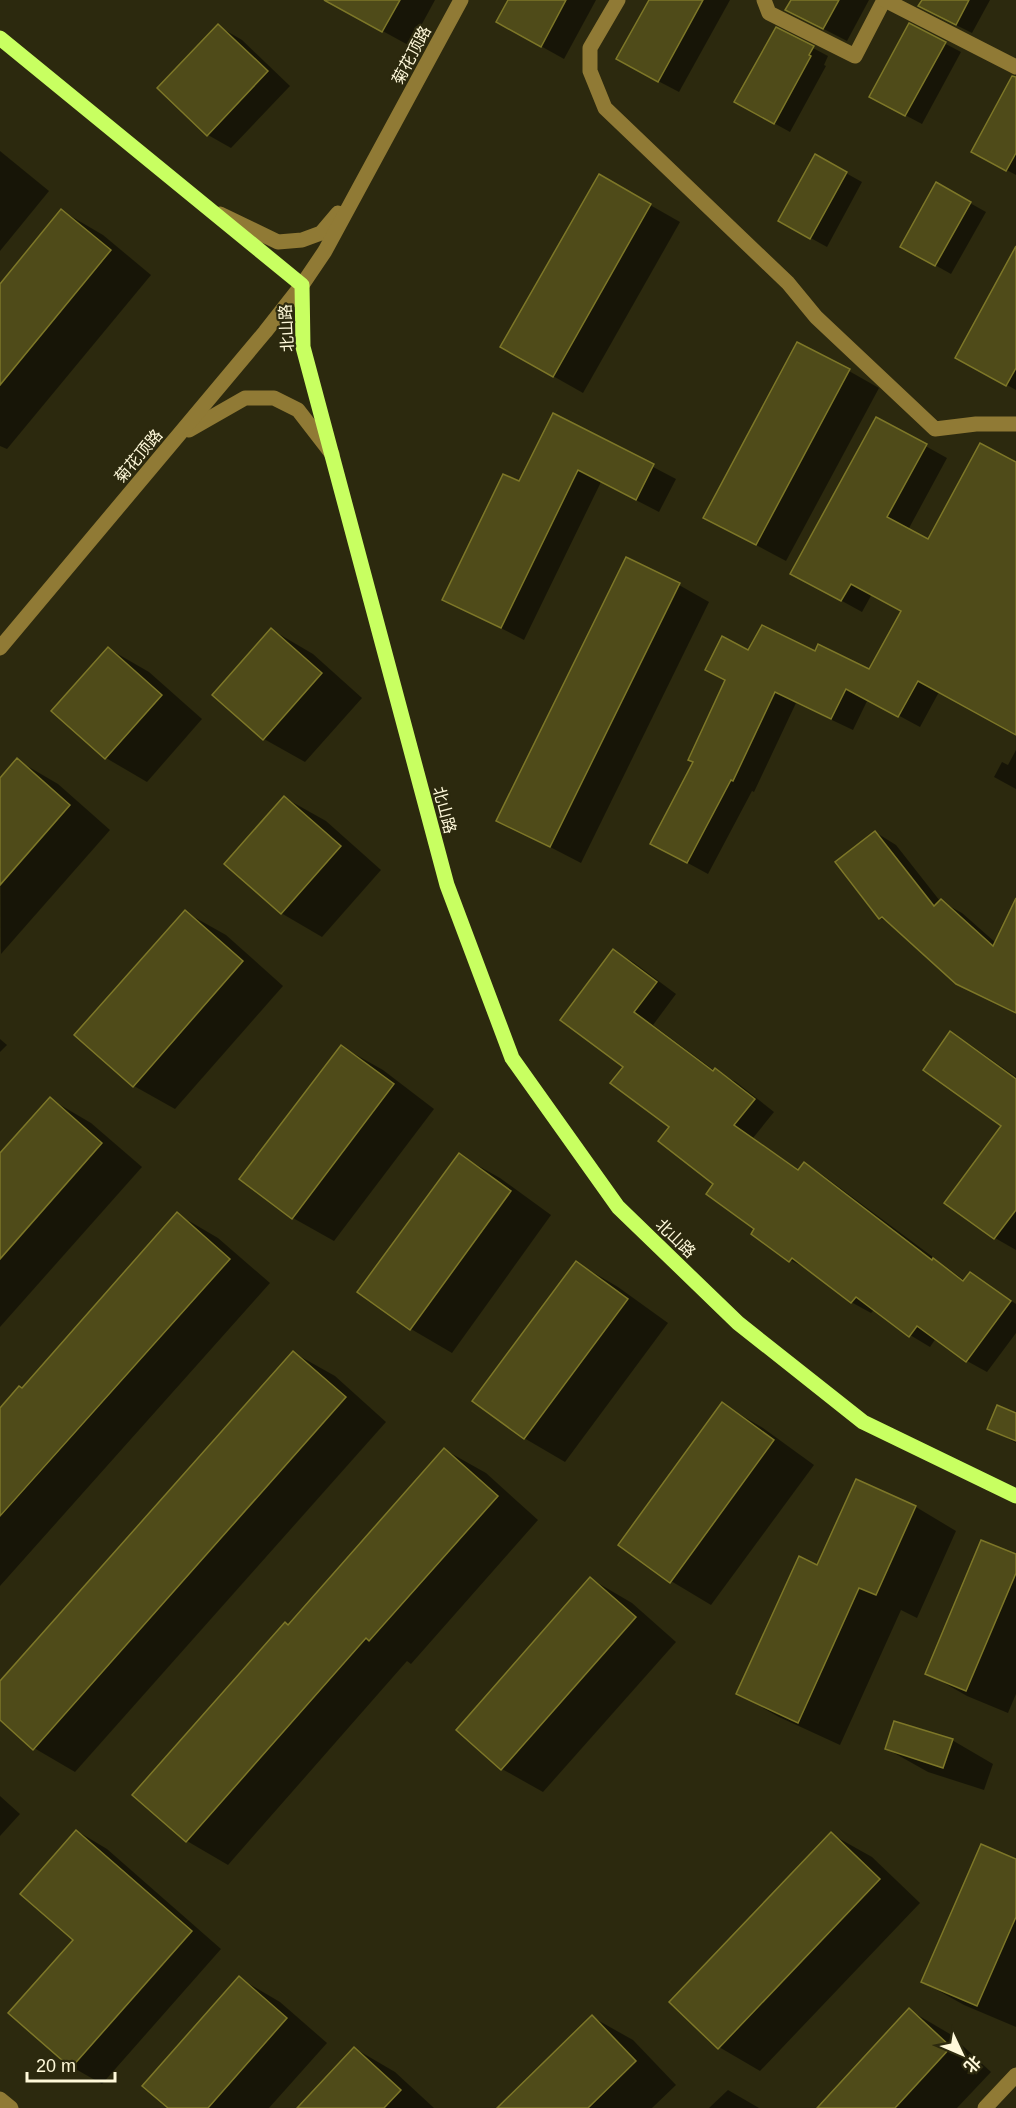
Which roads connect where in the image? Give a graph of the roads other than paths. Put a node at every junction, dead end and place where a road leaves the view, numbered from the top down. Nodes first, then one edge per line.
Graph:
1 (461, 0) edge
2 (618, 0) edge
3 (764, 0) edge
4 (884, 0) edge
5 (0, 38) edge
6 (1016, 67) edge
7 (358, 190) junction
8 (208, 208) junction
9 (302, 285) junction
10 (1016, 424) edge
11 (178, 436) junction
12 (332, 454) junction
13 (0, 648) edge
14 (1016, 1496) edge
15 (1016, 2075) edge
16 (0, 2099) edge
17 (11, 2108) edge
18 (985, 2108) edge

1 - 7 street, 菊花顶路
2 - 10 street
3 - 4 street
4 - 6 street
5 - 8 main road, 北山路
7 - 8 street
7 - 9 street, 菊花顶路
8 - 9 main road, 北山路
9 - 11 street, 菊花顶路
9 - 12 main road, 北山路
11 - 12 street
11 - 13 street, 菊花顶路
12 - 14 main road, 北山路
15 - 18 street
16 - 17 street

